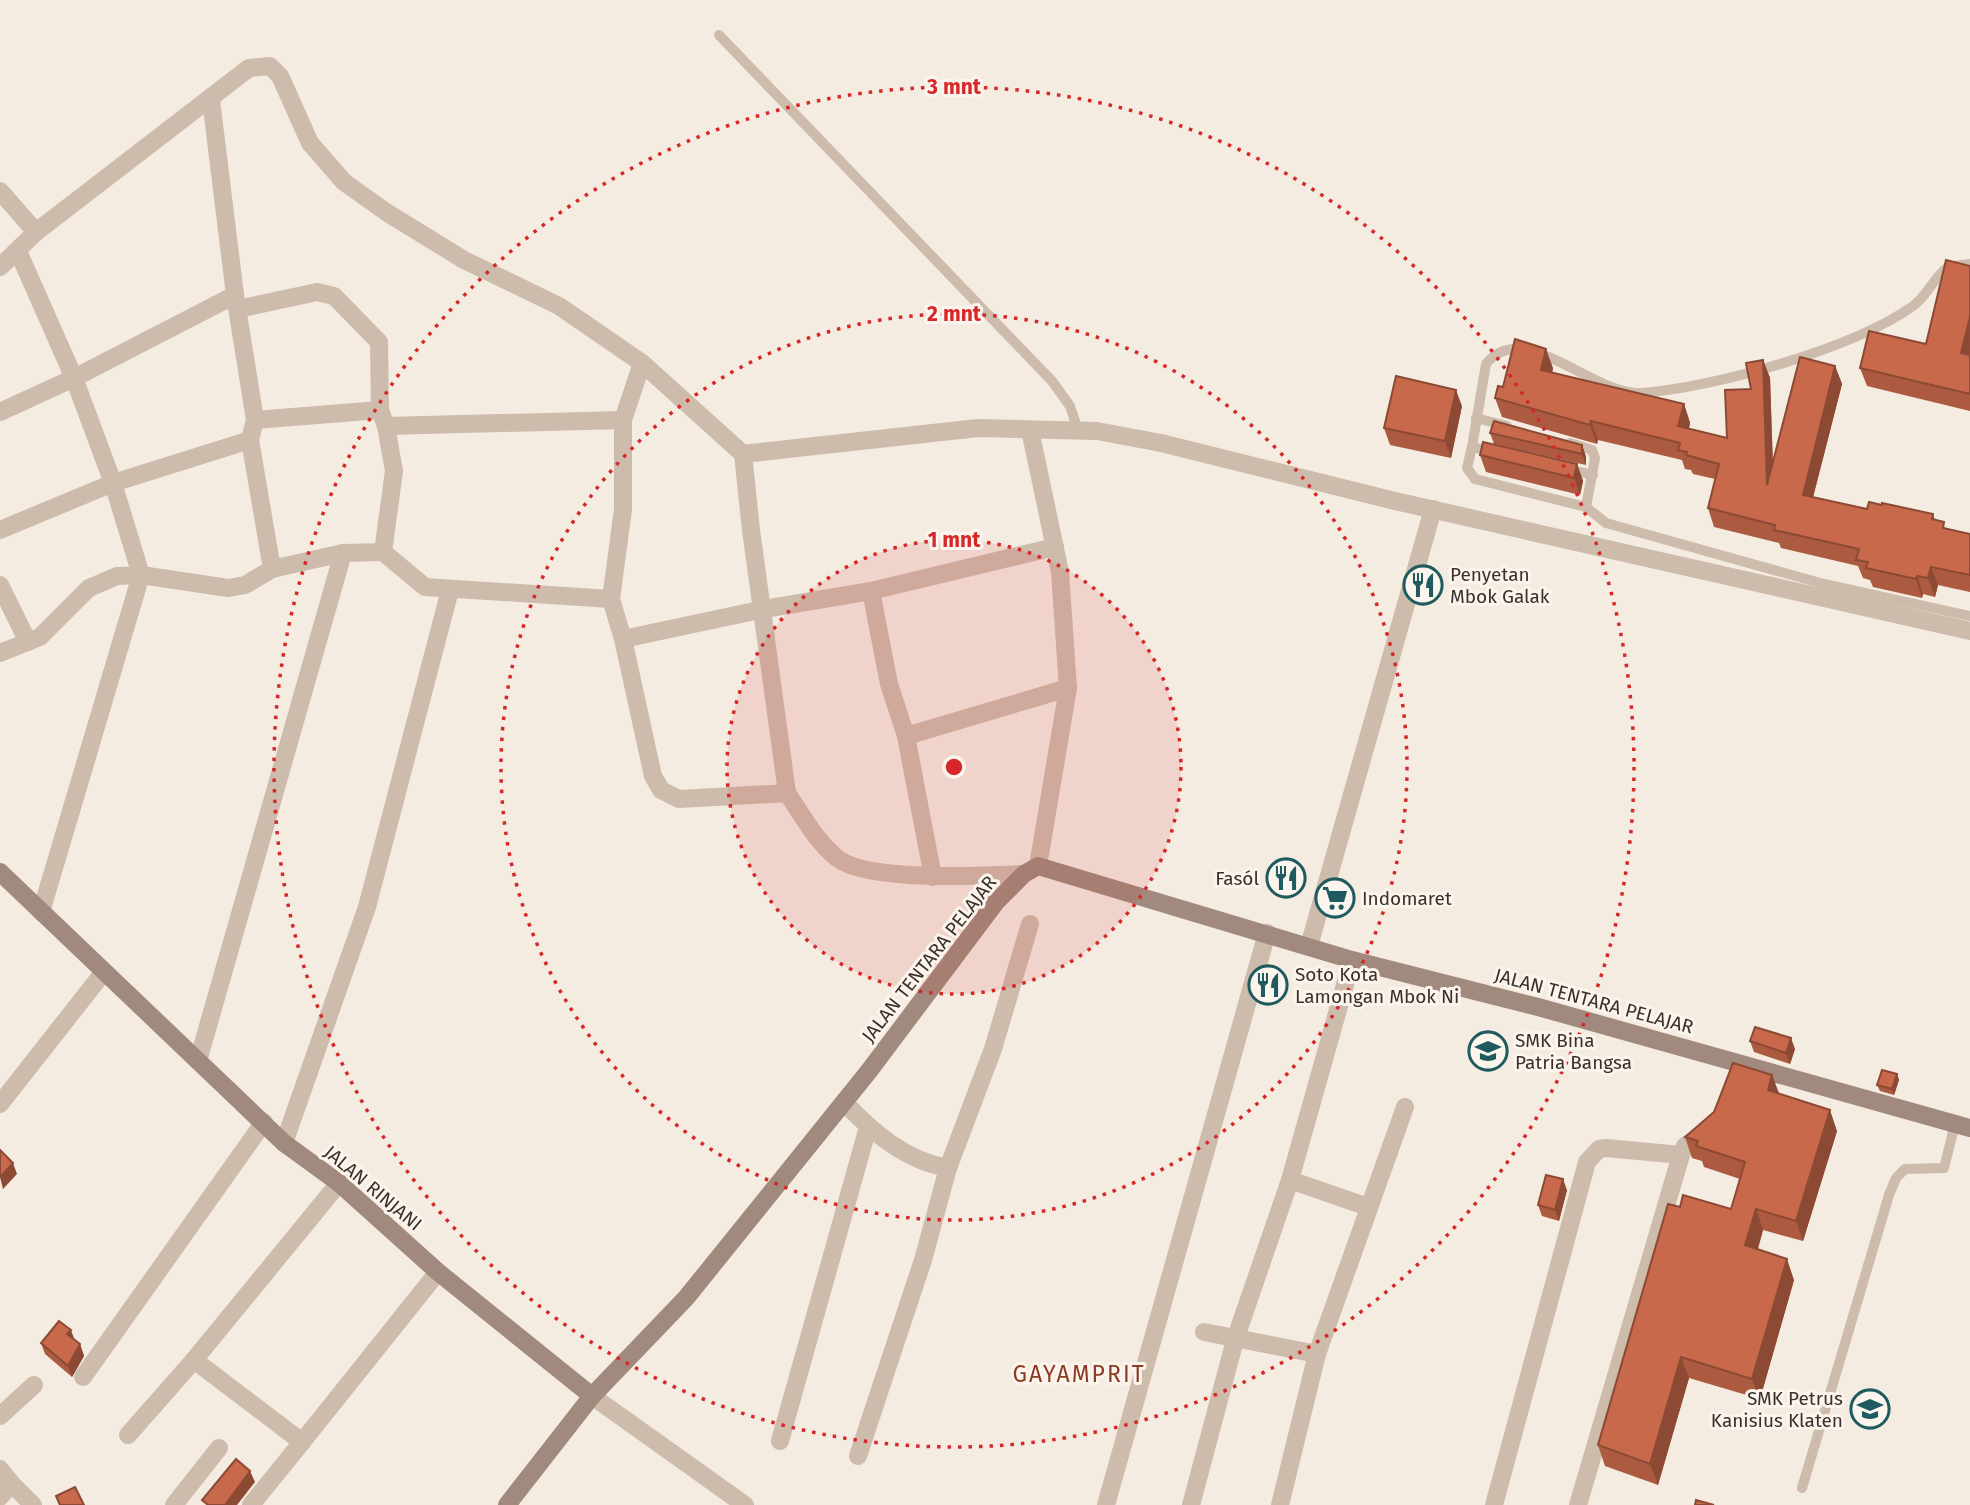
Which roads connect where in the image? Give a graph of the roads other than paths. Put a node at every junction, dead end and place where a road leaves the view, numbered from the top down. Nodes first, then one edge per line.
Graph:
1 (719, 35) dead end
2 (212, 100) junction
3 (0, 191) edge
4 (36, 232) junction
5 (18, 251) junction
6 (1970, 264) edge
7 (0, 267) edge
8 (237, 302) junction
9 (642, 363) junction
10 (74, 378) junction
11 (0, 412) edge
12 (383, 418) junction
13 (1476, 418) junction
14 (255, 420) junction
15 (623, 420) junction
16 (1513, 428) edge
17 (1030, 430) junction
18 (1078, 430) junction
19 (250, 440) junction
20 (1563, 441) edge
21 (1472, 447) junction
22 (743, 454) junction
23 (1512, 456) edge
24 (1552, 466) edge
25 (1592, 475) junction
26 (113, 483) junction
27 (1586, 507) junction
28 (1433, 509) junction
29 (0, 530) edge
30 (1055, 547) junction
31 (383, 552) junction
32 (343, 553) junction
33 (272, 569) junction
34 (141, 575) junction
35 (0, 585) edge
36 (450, 590) junction
37 (870, 592) junction
38 (611, 599) junction
39 (764, 609) junction
40 (1970, 616) edge
41 (1970, 631) edge
42 (623, 639) junction
43 (28, 642) junction
44 (0, 653) edge
45 (1068, 688) junction
46 (906, 736) junction
47 (787, 793) junction
48 (1031, 870) junction
49 (0, 872) edge
50 (933, 877) junction
51 (41, 912) junction
52 (1030, 924) dead end
53 (1267, 933) junction
54 (1309, 946) junction
55 (1352, 960) junction
56 (101, 971) junction
57 (198, 1061) junction
58 (1737, 1062) junction
59 (1728, 1084) edge
60 (844, 1102) junction
61 (0, 1104) edge
62 (1405, 1107) dead end
63 (1716, 1118) edge
64 (264, 1122) junction
65 (1963, 1126) edge
66 (868, 1127) junction
67 (284, 1143) junction
68 (1681, 1155) junction
69 (948, 1168) junction
70 (1290, 1180) junction
71 (339, 1183) junction
72 (1368, 1207) junction
73 (438, 1272) junction
74 (1203, 1332) dead end
75 (1235, 1340) junction
76 (1317, 1354) junction
77 (194, 1360) junction
78 (83, 1377) dead end
79 (34, 1385) dead end
80 (592, 1396) junction
81 (0, 1416) edge
82 (128, 1434) dead end
83 (302, 1441) junction
84 (780, 1441) dead end
85 (219, 1448) dead end
86 (858, 1456) dead end
87 (0, 1469) edge
88 (1802, 1488) dead end
89 (6, 1490) edge
90 (33, 1505) edge
91 (174, 1505) edge
92 (251, 1505) edge
93 (507, 1505) edge
94 (745, 1505) edge
95 (1106, 1505) edge
96 (1191, 1505) edge
97 (1280, 1505) edge
98 (1494, 1505) edge
99 (1578, 1505) edge

1 - 18 lane
2 - 4 street
2 - 8 street
2 - 9 street
3 - 4 street
4 - 5 street
5 - 7 street
5 - 10 street
6 - 13 lane
8 - 10 street
8 - 12 street
8 - 14 street
9 - 15 street
9 - 22 street
10 - 11 street
10 - 26 street
12 - 14 street
12 - 15 street
12 - 31 street
13 - 16 lane
13 - 21 lane
14 - 19 street
15 - 38 street
17 - 18 street
17 - 22 street
17 - 30 street
18 - 28 street
19 - 26 street
19 - 33 street
20 - 25 lane
21 - 23 lane
21 - 27 lane
22 - 39 street
24 - 25 lane
25 - 27 lane
26 - 29 street
26 - 34 street
27 - 40 lane
28 - 41 street
28 - 54 street
30 - 37 street
30 - 45 street
31 - 32 street
31 - 36 street
32 - 33 street
32 - 57 street
33 - 34 street
34 - 43 street
34 - 51 street
35 - 43 street
36 - 38 street
36 - 67 street
37 - 39 street
37 - 46 street
38 - 42 street
39 - 42 street
39 - 47 street
42 - 47 street
43 - 44 street
45 - 46 street
45 - 48 street
46 - 50 street
47 - 50 street
48 - 50 street
48 - 53 main road, JALAN TENTARA PELAJAR
48 - 60 main road, JALAN TENTARA PELAJAR
49 - 51 main road, JALAN RINJANI
51 - 56 main road, JALAN RINJANI
52 - 69 street
53 - 54 main road, JALAN TENTARA PELAJAR
53 - 95 street
54 - 55 main road, JALAN TENTARA PELAJAR
55 - 58 main road, JALAN TENTARA PELAJAR
55 - 70 street
56 - 57 main road, JALAN RINJANI
56 - 61 street
57 - 64 main road, JALAN RINJANI
58 - 59 street
58 - 65 main road, JALAN TENTARA PELAJAR
60 - 66 street
60 - 80 main road, JALAN TENTARA PELAJAR
62 - 72 street
63 - 68 street
64 - 67 main road, JALAN RINJANI
64 - 78 street
65 - 88 lane
66 - 69 street
66 - 84 street
67 - 71 main road, JALAN RINJANI
68 - 98 street
68 - 99 street
69 - 86 street
70 - 72 street
70 - 75 street
71 - 73 main road, JALAN RINJANI
71 - 77 street
72 - 76 street
73 - 80 main road, JALAN RINJANI
73 - 83 street
74 - 75 street
75 - 76 street
75 - 96 street
76 - 97 street
77 - 82 street
77 - 83 street
79 - 81 street
80 - 93 main road, JALAN TENTARA PELAJAR
80 - 94 street, JALAN RINJANI
83 - 92 street
85 - 91 street
87 - 89 street
89 - 90 street

